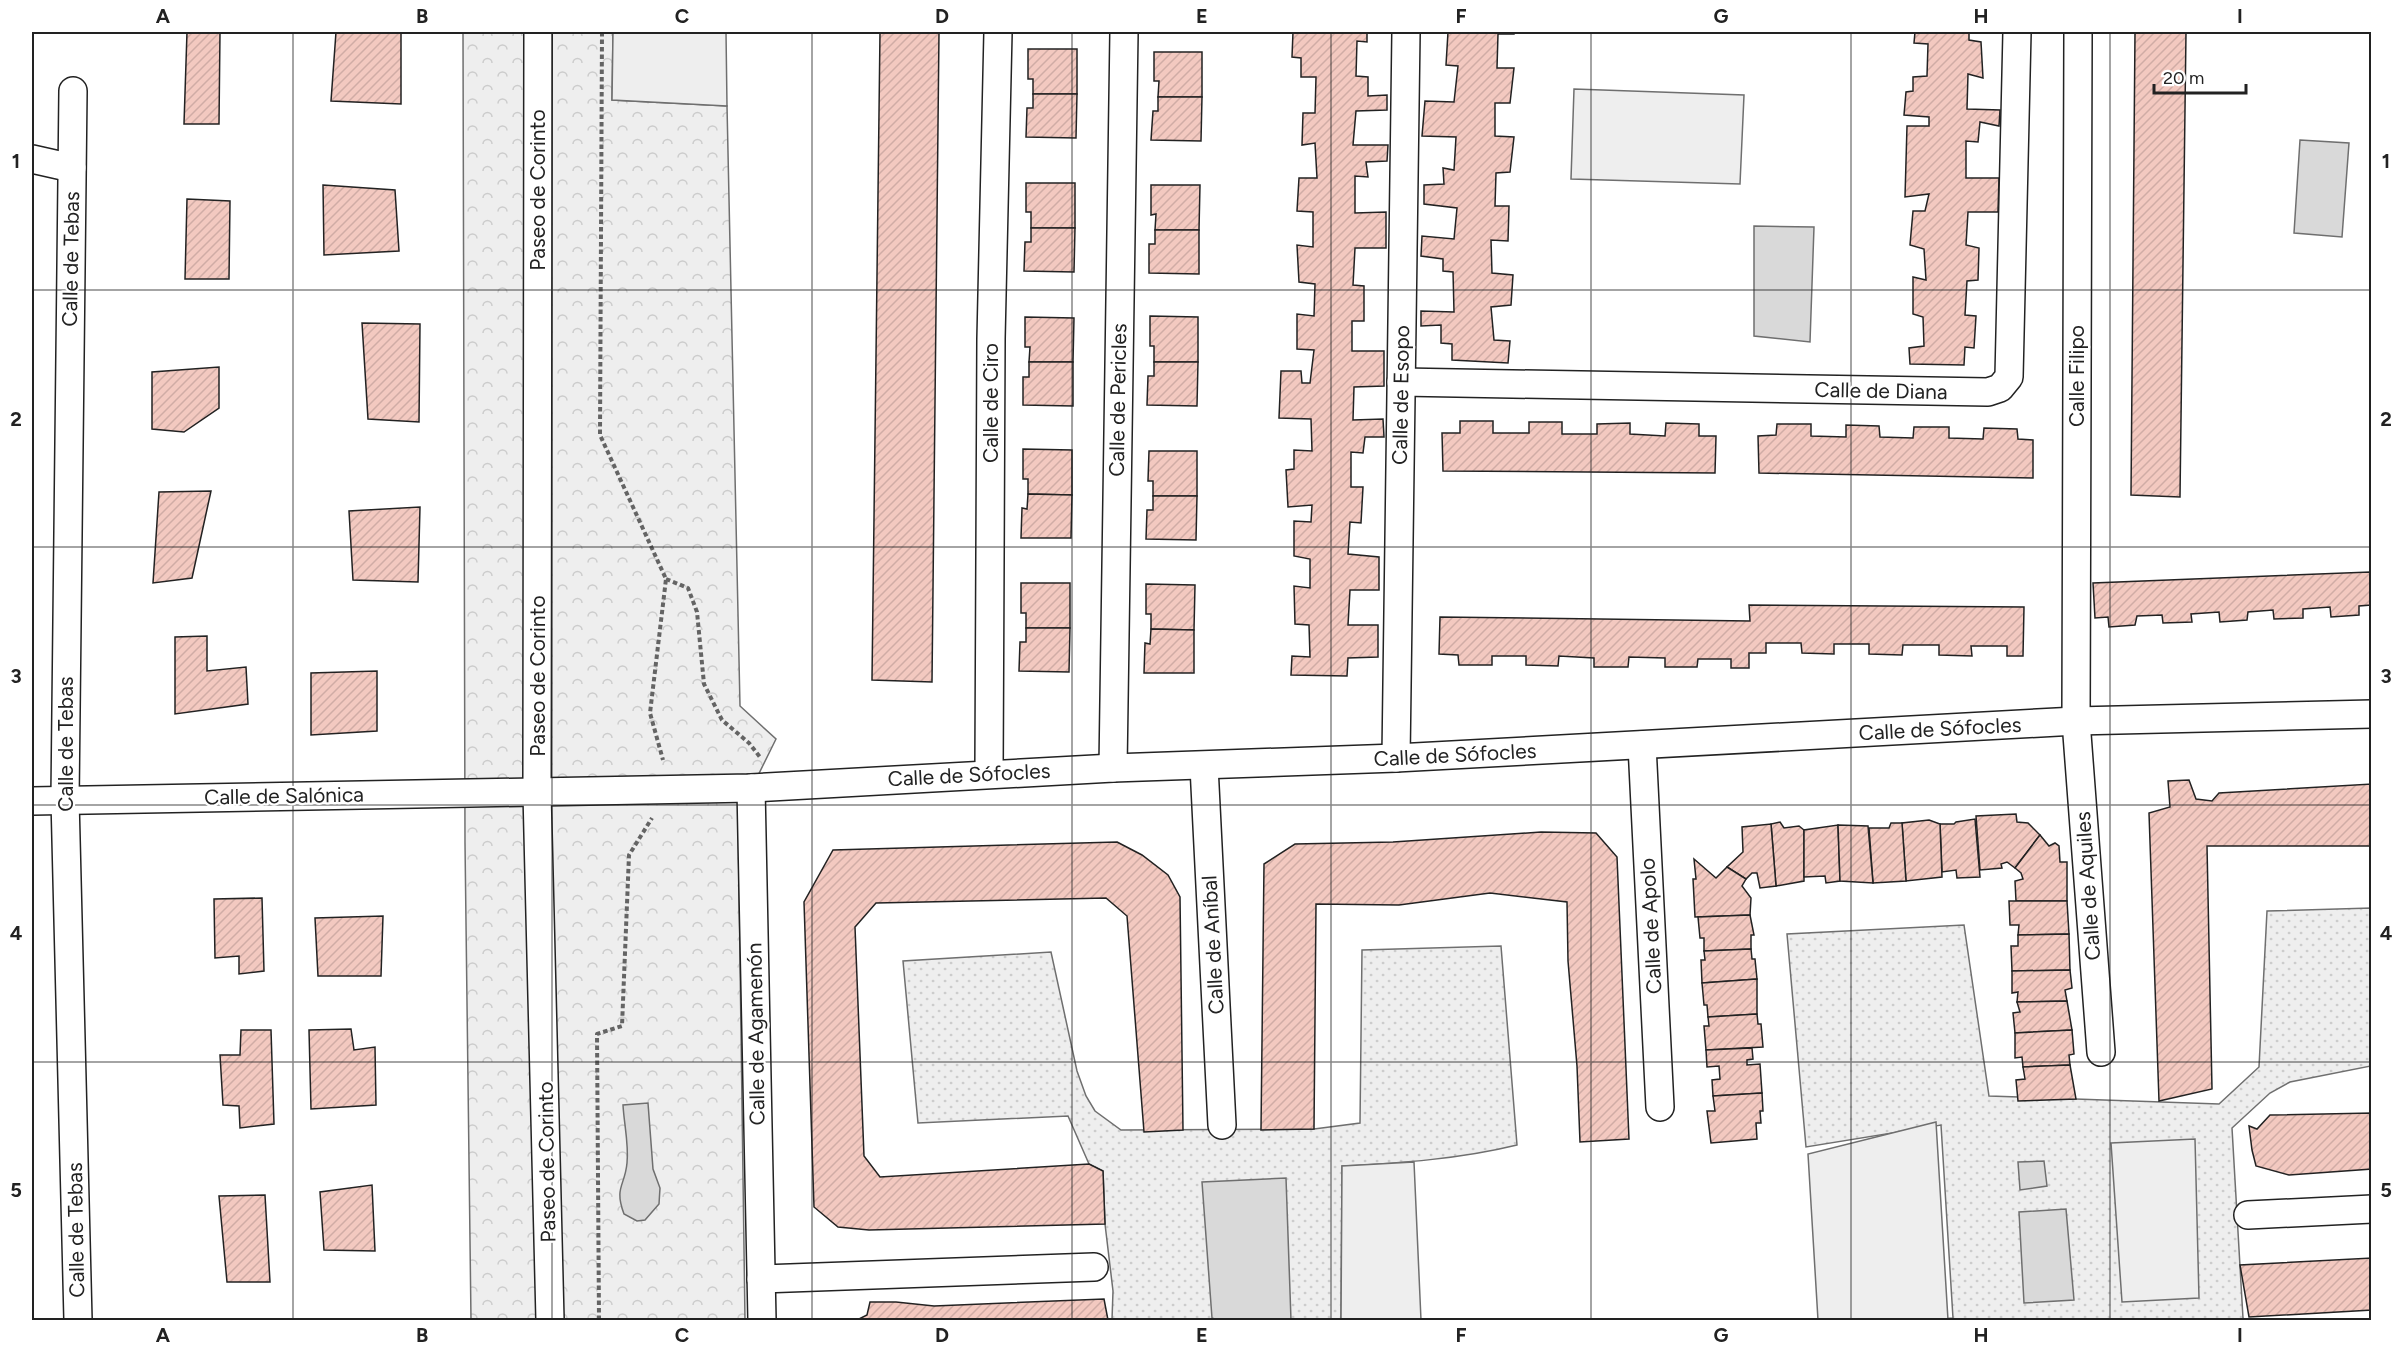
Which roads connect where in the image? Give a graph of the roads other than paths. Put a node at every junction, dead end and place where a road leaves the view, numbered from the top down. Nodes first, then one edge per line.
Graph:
1 (538, 32) edge
2 (998, 32) edge
3 (1124, 32) edge
4 (1406, 32) edge
5 (2017, 32) edge
6 (2078, 32) edge
7 (73, 91) dead end
8 (32, 159) edge
9 (72, 168) junction
10 (1401, 382) junction
11 (2372, 714) edge
12 (2076, 721) junction
13 (1642, 745) junction
14 (1396, 758) junction
15 (1204, 766) junction
16 (1113, 768) junction
17 (989, 774) junction
18 (757, 787) junction
19 (537, 793) junction
20 (65, 799) junction
21 (32, 801) edge
22 (2101, 1052) dead end
23 (1660, 1107) dead end
24 (1222, 1125) dead end
25 (2372, 1209) edge
26 (2248, 1215) dead end
27 (1094, 1267) dead end
28 (761, 1279) junction
29 (78, 1320) edge
30 (550, 1320) edge
31 (762, 1320) edge

1 - 19 street, Paseo de Corinto
2 - 17 street, Calle de Ciro
3 - 16 street, Calle de Pericles
4 - 10 street, Calle de Esopo
5 - 10 street, Calle de Diana
6 - 12 street, Calle Filipo
7 - 9 street, Calle de Tebas
8 - 9 street, Calle de Tebas
9 - 20 street, Calle de Tebas
10 - 14 street, Calle de Esopo
11 - 12 street, Calle de Sófocles
12 - 13 street, Calle de Sófocles
12 - 22 street, Calle de Aquiles
13 - 14 street, Calle de Sófocles
13 - 23 street, Calle de Apolo
14 - 15 street, Calle de Sófocles
15 - 16 street, Calle de Sófocles
15 - 24 street, Calle de Aníbal
16 - 17 street, Calle de Sófocles
17 - 18 street, Calle de Sófocles
18 - 19 street, Calle de Sófocles
18 - 28 street, Calle de Agamenón
19 - 20 street, Calle de Salónica
19 - 30 street, Paseo de Corinto
20 - 21 street, Calle de Salónica
20 - 29 street, Calle de Tebas
25 - 26 street
27 - 28 street
28 - 31 street, Calle de Agamenón

